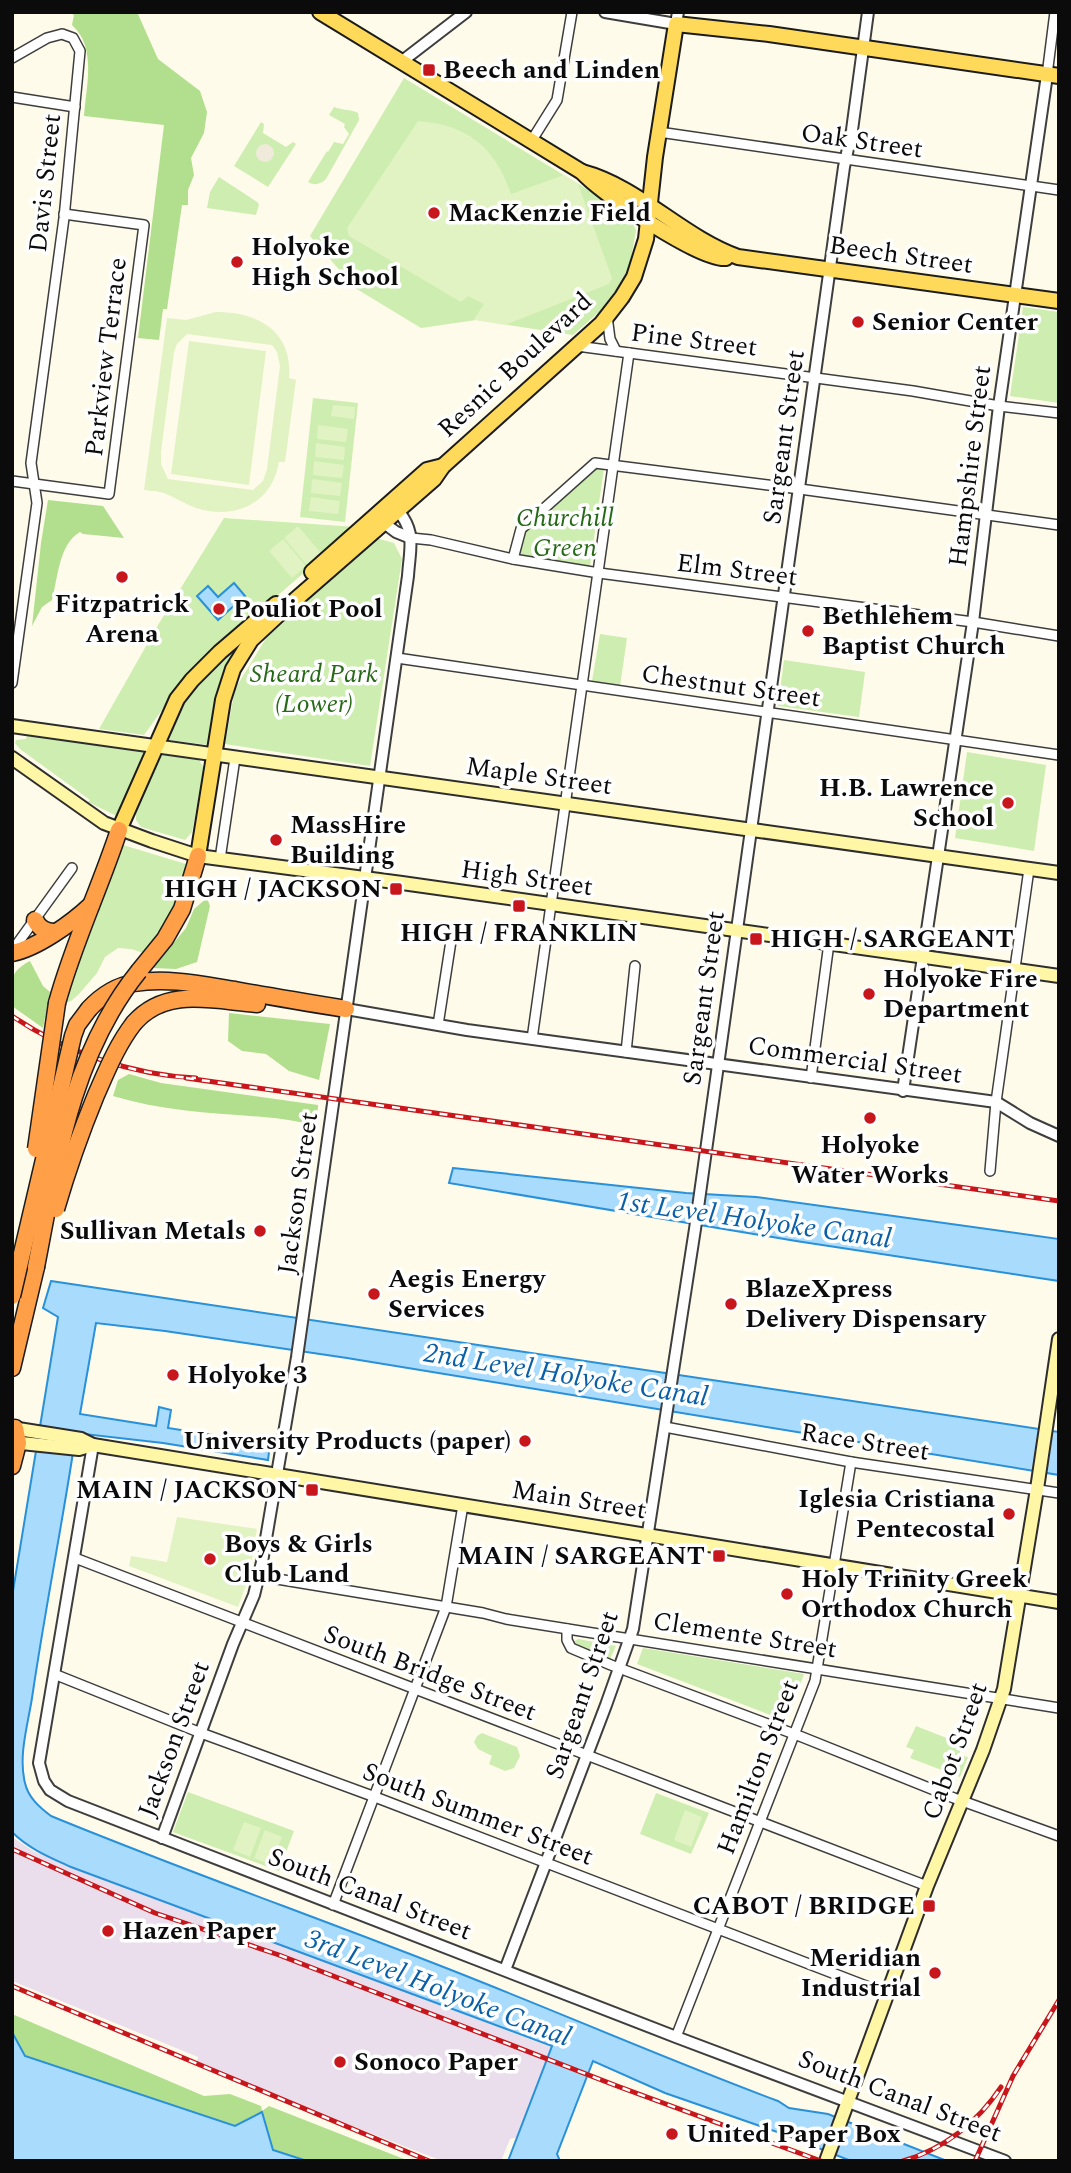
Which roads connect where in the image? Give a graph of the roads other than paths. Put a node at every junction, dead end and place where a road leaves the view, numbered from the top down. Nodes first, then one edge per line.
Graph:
1 (320, 12) edge
2 (466, 12) edge
3 (572, 12) edge
4 (605, 12) edge
5 (868, 12) edge
6 (1055, 12) edge
7 (677, 18) edge
8 (863, 47) junction
9 (12, 58) edge
10 (401, 62) junction
11 (1053, 75) edge
12 (12, 97) edge
13 (75, 107) junction
14 (659, 132) junction
15 (532, 140) junction
16 (845, 161) junction
17 (582, 172) junction
18 (1031, 187) junction
19 (1059, 190) edge
20 (650, 206) junction
21 (64, 214) junction
22 (648, 222) junction
23 (738, 257) junction
24 (830, 271) junction
25 (1016, 295) junction
26 (1059, 302) edge
27 (607, 316) junction
28 (577, 346) junction
29 (616, 351) junction
30 (629, 353) junction
31 (816, 379) junction
32 (999, 406) junction
33 (1059, 413) edge
34 (612, 464) junction
35 (12, 481) edge
36 (33, 484) junction
37 (800, 489) junction
38 (394, 506) junction
39 (985, 515) junction
40 (380, 519) junction
41 (1059, 525) edge
42 (411, 538) junction
43 (513, 559) junction
44 (599, 573) junction
45 (784, 597) junction
46 (973, 622) junction
47 (1059, 636) edge
48 (397, 658) junction
49 (12, 683) edge
50 (581, 686) junction
51 (768, 712) junction
52 (12, 726) edge
53 (954, 740) junction
54 (158, 746) junction
55 (214, 754) junction
56 (1059, 755) edge
57 (12, 758) edge
58 (235, 758) junction
59 (379, 777) junction
60 (565, 803) junction
61 (751, 829) junction
62 (120, 830) junction
63 (198, 856) junction
64 (937, 856) junction
65 (220, 859) junction
66 (72, 868) dead end
67 (1029, 869) junction
68 (1059, 873) edge
69 (364, 878) junction
70 (92, 904) junction
71 (550, 905) junction
72 (35, 920) junction
73 (54, 932) junction
74 (737, 932) junction
75 (451, 941) dead end
76 (829, 943) junction
77 (17, 951) edge
78 (923, 957) junction
79 (12, 961) edge
80 (635, 966) dead end
81 (1015, 970) junction
82 (1059, 976) edge
83 (346, 1009) junction
84 (438, 1025) junction
85 (532, 1039) junction
86 (626, 1052) junction
87 (718, 1063) junction
88 (811, 1078) junction
89 (903, 1091) junction
90 (996, 1102) junction
91 (1059, 1136) edge
92 (990, 1171) dead end
93 (36, 1267) junction
94 (12, 1286) edge
95 (12, 1296) edge
96 (1059, 1339) edge
97 (1057, 1367) edge
98 (12, 1368) edge
99 (666, 1427) junction
100 (18, 1437) edge
101 (84, 1445) junction
102 (851, 1462) junction
103 (12, 1466) edge
104 (278, 1475) junction
105 (1037, 1487) junction
106 (1059, 1493) edge
107 (463, 1505) junction
108 (649, 1534) junction
109 (75, 1558) junction
110 (835, 1564) junction
111 (259, 1576) junction
112 (1019, 1595) junction
113 (1059, 1602) edge
114 (446, 1607) junction
115 (242, 1624) junction
116 (567, 1629) junction
117 (630, 1638) junction
118 (620, 1668) junction
119 (817, 1668) junction
120 (54, 1674) junction
121 (415, 1689) junction
122 (1001, 1699) junction
123 (1059, 1708) edge
124 (201, 1733) junction
125 (793, 1734) junction
126 (587, 1755) junction
127 (375, 1797) junction
128 (962, 1800) junction
129 (759, 1820) junction
130 (1059, 1836) edge
131 (162, 1838) junction
132 (545, 1863) junction
133 (927, 1886) junction
134 (333, 1905) junction
135 (718, 1928) junction
136 (505, 1970) junction
137 (887, 1994) junction
138 (676, 2037) junction
139 (847, 2105) junction
140 (827, 2158) edge
141 (1005, 2161) edge

1 - 10 main road, Beech Street
2 - 10 street
3 - 15 street
4 - 7 street
5 - 8 street, Sargeant Street
6 - 11 street, Hampshire Street
7 - 8 main road
7 - 14 main road, Resnic Boulevard
8 - 11 main road
8 - 16 street, Sargeant Street
9 - 13 street, Davis Street
10 - 15 main road, Beech Street
11 - 18 street, Hampshire Street
12 - 13 street
13 - 21 street, Davis Street
14 - 16 street, Oak Street
14 - 20 main road, Resnic Boulevard
15 - 17 main road, Beech Street
16 - 18 street, Oak Street
16 - 24 street, Sargeant Street
17 - 20 main road, Beech Street
17 - 22 main road, Beech Street
18 - 19 street, Oak Street
18 - 25 street, Hampshire Street
20 - 22 main road, Resnic Boulevard
20 - 23 main road, Beech Street
21 - 36 street, Davis Street
21 - 36 street, Parkview Terrace
22 - 23 main road, Beech Street
22 - 27 main road, Resnic Boulevard
23 - 24 main road, Beech Street
24 - 25 main road, Beech Street
24 - 31 street, Sargeant Street
25 - 26 main road, Beech Street
25 - 32 street, Hampshire Street
27 - 28 main road, Resnic Boulevard
27 - 29 street, Pine Street
28 - 29 street, Pine Street
28 - 38 main road, Resnic Boulevard
29 - 30 street, Pine Street
30 - 31 street, Pine Street
30 - 34 street
31 - 32 street, Pine Street
31 - 37 street, Sargeant Street
32 - 33 street, Pine Street
32 - 39 street, Hampshire Street
34 - 37 street
34 - 43 street
34 - 44 street
35 - 36 street
36 - 49 street, Davis Street
37 - 39 street
37 - 45 street, Sargeant Street
38 - 40 main road, Resnic Boulevard
38 - 42 street
39 - 41 street
39 - 46 street, Hampshire Street
40 - 42 street
40 - 54 main road, Resnic Boulevard
40 - 55 main road, Resnic Boulevard
42 - 43 street, Elm Street
42 - 48 street, Jackson Street
43 - 44 street, Elm Street
44 - 45 street, Elm Street
44 - 50 street
45 - 46 street, Elm Street
45 - 51 street, Sargeant Street
46 - 47 street, Elm Street
46 - 53 street, Hampshire Street
48 - 50 street, Chestnut Street
48 - 59 street, Jackson Street
50 - 51 street, Chestnut Street
50 - 60 street
51 - 53 street, Chestnut Street
51 - 61 street, Sargeant Street
52 - 54 main road, Maple Street
53 - 56 street, Chestnut Street
53 - 64 street, Hampshire Street
54 - 55 main road, Maple Street
54 - 62 main road, Resnic Boulevard
55 - 58 main road, Maple Street
55 - 63 main road, Resnic Boulevard
57 - 62 main road, High Street
58 - 59 main road, Maple Street
58 - 65 street
59 - 60 main road, Maple Street
59 - 69 street, Jackson Street
60 - 61 main road, Maple Street
60 - 71 street
61 - 64 main road, Maple Street
61 - 74 street, Sargeant Street
62 - 63 main road, High Street
62 - 70 highway
63 - 65 main road, High Street
63 - 93 highway, bridge
64 - 67 main road, Maple Street
64 - 78 street, Hampshire Street
65 - 69 main road, High Street
66 - 72 street
67 - 68 main road, Maple Street
67 - 81 street
69 - 71 main road, High Street
69 - 83 street, Jackson Street
70 - 73 highway
70 - 94 highway, bridge
71 - 74 main road, High Street
71 - 85 street
72 - 73 highway
72 - 77 street
73 - 77 highway
74 - 76 main road, High Street
74 - 87 street, Sargeant Street
75 - 84 street
76 - 78 main road, High Street
76 - 88 street
77 - 79 highway
78 - 81 main road, High Street
78 - 89 street, Hampshire Street
80 - 86 street
81 - 82 main road, High Street
81 - 90 street
83 - 84 street, Commercial Street
83 - 93 highway, bridge
83 - 95 highway, bridge
83 - 104 street, Jackson Street
84 - 85 street, Commercial Street
85 - 86 street, Commercial Street
86 - 87 street, Commercial Street
87 - 88 street, Commercial Street
87 - 99 street, Sargeant Street
88 - 89 street, Commercial Street
89 - 90 street, Commercial Street
90 - 91 street, Commercial Street
90 - 92 street
93 - 98 highway
96 - 97 main road, Cabot Street
97 - 105 main road, Cabot Street
99 - 102 street, Race Street
99 - 108 street, Sargeant Street
100 - 101 main road, Main Street
100 - 101 main road, Main Street
100 - 103 highway
101 - 104 main road, Main Street
101 - 109 street, South Canal Street
102 - 105 street, Race Street
102 - 110 street, Hamilton Street
104 - 107 main road, Main Street
104 - 111 street, Jackson Street
105 - 106 street, Race Street
105 - 112 main road, Cabot Street
107 - 108 main road, Main Street
107 - 114 street
108 - 110 main road, Main Street
108 - 117 street, Sargeant Street
109 - 115 street, South Bridge Street
109 - 120 street, South Canal Street
110 - 112 main road, Main Street
110 - 119 street, Hamilton Street
111 - 114 street, Clemente Street
111 - 115 street, Jackson Street
112 - 113 main road, Main Street
112 - 122 main road, Cabot Street
114 - 116 street, Clemente Street
114 - 121 street
115 - 121 street, South Bridge Street
115 - 124 street, Jackson Street
116 - 117 street, Clemente Street
116 - 118 street
117 - 118 street, Sargeant Street
117 - 119 street, Clemente Street
118 - 125 street
118 - 126 street, Sargeant Street
119 - 122 street, Clemente Street
119 - 125 street, Hamilton Street
120 - 124 street, South Summer Street
120 - 131 street, South Canal Street
121 - 126 street, South Bridge Street
121 - 127 street
122 - 123 street, Clemente Street
122 - 128 main road, Cabot Street
124 - 127 street, South Summer Street
124 - 131 street, Jackson Street
125 - 128 street
125 - 129 street, Hamilton Street
126 - 129 street, South Bridge Street
126 - 132 street, Sargeant Street
127 - 132 street, South Summer Street
127 - 134 street
128 - 130 street
128 - 133 main road, Cabot Street
129 - 133 street, South Bridge Street
129 - 135 street, Hamilton Street
131 - 134 street, South Canal Street
132 - 135 street, South Summer Street
132 - 136 street, Sargeant Street
133 - 137 main road, Cabot Street
134 - 136 street, South Canal Street
135 - 137 street, South Summer Street
135 - 138 street, Hamilton Street
136 - 138 street, South Canal Street
137 - 139 main road, Cabot Street
138 - 139 street, South Canal Street
139 - 140 main road, Cabot Street
139 - 141 street, South Canal Street

